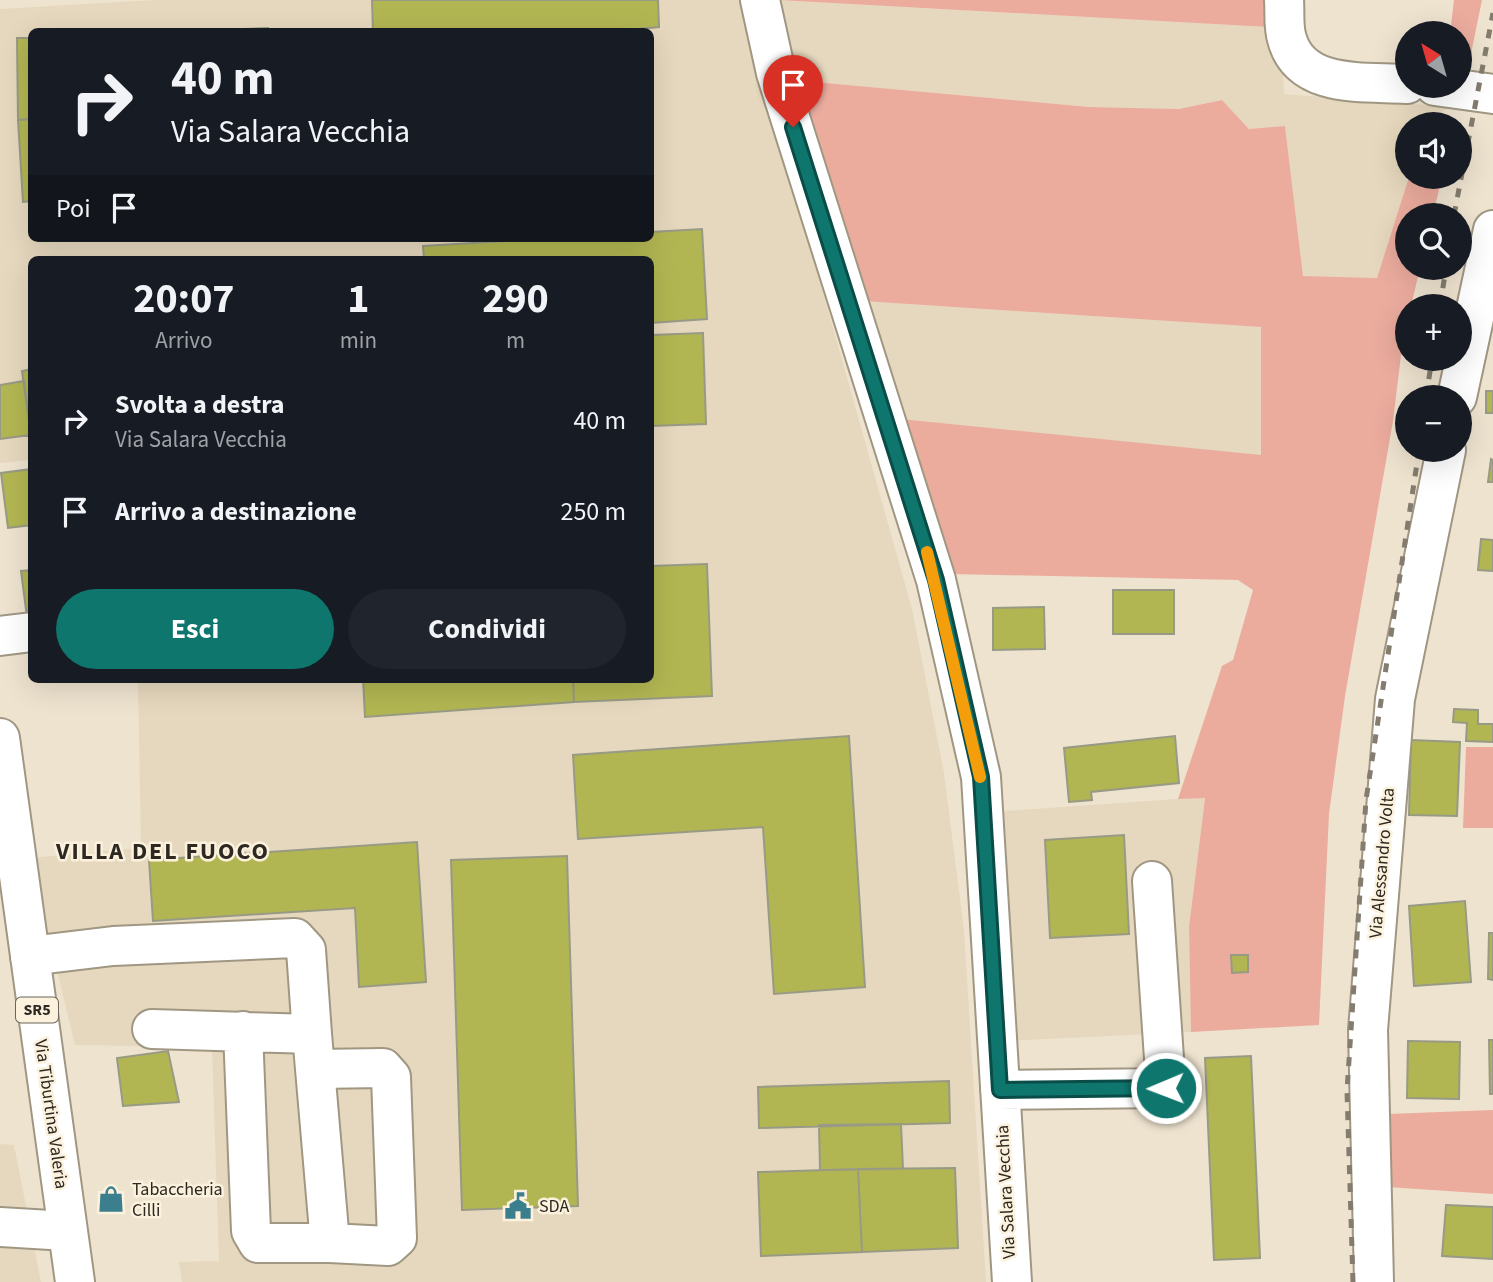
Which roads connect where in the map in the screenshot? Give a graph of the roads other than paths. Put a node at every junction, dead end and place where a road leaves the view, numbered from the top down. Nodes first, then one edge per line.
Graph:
1 (760, 0) edge
2 (1284, 0) edge
3 (1395, 82) edge
4 (1472, 91) edge
5 (1493, 94) edge
6 (1493, 230) edge
7 (1471, 379) edge
8 (1444, 462) edge
9 (28, 632) edge
10 (0, 636) edge
11 (0, 738) edge
12 (1152, 881) dead end
13 (30, 956) junction
14 (152, 1029) dead end
15 (243, 1031) junction
16 (314, 1052) junction
17 (1000, 1090) junction
18 (0, 1227) edge
19 (67, 1231) junction
20 (330, 1243) junction
21 (75, 1282) edge
22 (1012, 1282) edge
23 (1374, 1282) edge

1 - 17 street, Via Salara Vecchia
2 - 3 street
4 - 5 street
6 - 7 street
8 - 23 street, Via Alessandro Volta
9 - 10 street
11 - 13 street, Via Tiburtina Valeria / SR5
12 - 17 street
13 - 16 street
13 - 19 street, Via Tiburtina Valeria / SR5
14 - 15 street
15 - 16 street
15 - 20 street
16 - 20 street
16 - 20 street
17 - 22 street, Via Salara Vecchia
18 - 19 street
19 - 21 street, Via Tiburtina Valeria / SR5

